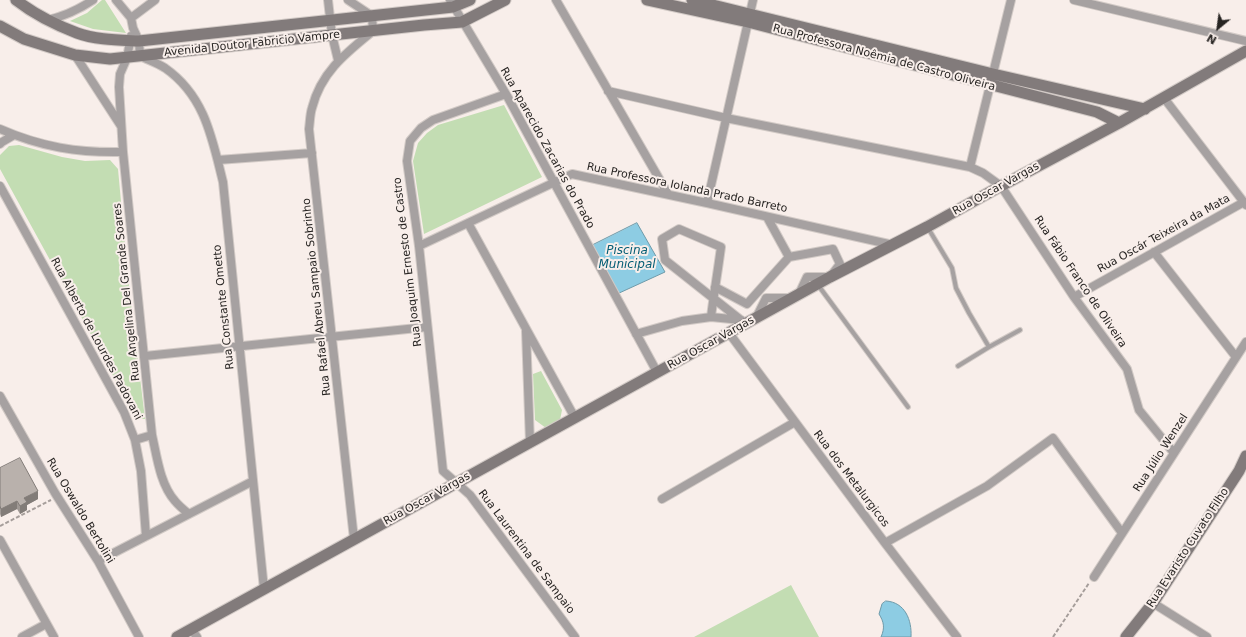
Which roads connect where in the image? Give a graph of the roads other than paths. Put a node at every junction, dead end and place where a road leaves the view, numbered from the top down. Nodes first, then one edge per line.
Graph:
1 (16, 0) edge
2 (92, 0) edge
3 (116, 0) edge
4 (155, 0) edge
5 (328, 0) edge
6 (348, 0) edge
7 (470, 0) edge
8 (505, 0) edge
9 (556, 0) edge
10 (647, 0) edge
11 (692, 0) edge
12 (754, 0) edge
13 (1011, 0) edge
14 (1074, 0) edge
15 (451, 3) edge
16 (372, 16) junction
17 (131, 18) junction
18 (749, 18) junction
19 (48, 20) junction
20 (331, 20) junction
21 (462, 22) junction
22 (0, 26) edge
23 (373, 30) junction
24 (332, 35) junction
25 (134, 41) junction
26 (1246, 41) edge
27 (1246, 51) edge
28 (75, 55) junction
29 (140, 56) junction
30 (127, 58) junction
31 (338, 60) junction
32 (993, 74) junction
33 (990, 85) junction
34 (608, 91) junction
35 (506, 94) junction
36 (1164, 98) junction
37 (1145, 109) junction
38 (726, 118) junction
39 (1120, 123) junction
40 (121, 127) junction
41 (0, 129) edge
42 (14, 135) junction
43 (0, 144) edge
44 (123, 152) junction
45 (312, 153) junction
46 (218, 160) junction
47 (970, 167) junction
48 (554, 182) junction
49 (0, 186) edge
50 (1002, 186) junction
51 (668, 194) junction
52 (707, 203) junction
53 (1245, 204) edge
54 (767, 217) junction
55 (468, 223) junction
56 (927, 228) junction
57 (893, 245) junction
58 (419, 246) junction
59 (1154, 252) junction
60 (789, 257) junction
61 (830, 277) junction
62 (818, 284) junction
63 (715, 287) junction
64 (795, 296) junction
65 (1074, 297) junction
66 (713, 299) junction
67 (711, 317) junction
68 (749, 320) junction
69 (427, 326) junction
70 (526, 328) junction
71 (1020, 330) dead end
72 (729, 333) junction
73 (636, 334) junction
74 (332, 336) junction
75 (1246, 342) edge
76 (239, 346) junction
77 (989, 346) junction
78 (145, 356) junction
79 (1236, 358) junction
80 (958, 366) dead end
81 (658, 372) junction
82 (0, 396) edge
83 (908, 407) dead end
84 (575, 418) junction
85 (795, 422) junction
86 (152, 435) junction
87 (136, 440) junction
88 (530, 443) junction
89 (1174, 453) junction
90 (1246, 456) edge
91 (1242, 473) edge
92 (253, 481) junction
93 (456, 483) junction
94 (662, 498) dead end
95 (189, 514) junction
96 (1122, 533) junction
97 (146, 536) junction
98 (354, 539) junction
99 (0, 540) edge
100 (885, 543) junction
101 (98, 562) junction
102 (1094, 577) road end
103 (264, 589) junction
104 (1153, 603) junction
105 (46, 624) junction
106 (194, 633) edge
107 (22, 637) edge
108 (54, 637) edge
109 (139, 637) edge
110 (177, 637) edge
111 (575, 637) edge
112 (957, 637) edge
113 (1126, 637) edge
114 (1207, 637) edge

1 - 19 street, Avenida Doutor Fabricio Vampre
2 - 19 street
3 - 17 street
4 - 17 street
5 - 20 street
6 - 16 street
7 - 15 street, Avenida Doutor Fabricio Vampre
8 - 21 street, Avenida Doutor Fabricio Vampre
9 - 34 street
10 - 18 street, Rua Professora Noêmia de Castro Oliveira
11 - 18 street, Rua Professora Noêmia de Castro Oliveira
12 - 18 street
13 - 32 street
14 - 26 street
15 - 16 street, Avenida Doutor Fabricio Vampre
15 - 21 street, Rua Aparecido Zacarias do Prado
16 - 20 street, Avenida Doutor Fabricio Vampre
16 - 23 street
17 - 25 street
18 - 32 street, Rua Professora Noêmia de Castro Oliveira
18 - 33 street, Rua Professora Noêmia de Castro Oliveira
18 - 38 street
19 - 25 street, Avenida Doutor Fabricio Vampre
20 - 24 street
20 - 25 street, Avenida Doutor Fabricio Vampre
21 - 23 street, Avenida Doutor Fabricio Vampre
21 - 35 street, Rua Aparecido Zacarias do Prado
22 - 28 street, Avenida Doutor Fabricio Vampre
23 - 24 street, Avenida Doutor Fabricio Vampre
23 - 31 street, Rua Rafael Abreu Sampaio Sobrinho
24 - 29 street, Avenida Doutor Fabricio Vampre
24 - 31 street
25 - 29 street
25 - 30 street, Rua Angelina Del Grande Soares
27 - 36 street, Rua Oscar Vargas
28 - 30 street, Avenida Doutor Fabricio Vampre
28 - 40 street
29 - 30 street, Avenida Doutor Fabricio Vampre
29 - 46 street, Rua Constante Ometto
30 - 40 street, Rua Angelina Del Grande Soares
31 - 45 street, Rua Rafael Abreu Sampaio Sobrinho
32 - 33 street
32 - 37 street, Rua Professora Noêmia de Castro Oliveira
33 - 39 street, Rua Professora Noêmia de Castro Oliveira
33 - 47 street
34 - 38 street
34 - 51 street
35 - 48 street, Rua Aparecido Zacarias do Prado
35 - 58 street, Rua Joaquim Ernesto de Castro
36 - 37 street, Rua Oscar Vargas
36 - 53 street
37 - 39 street, Rua Oscar Vargas
38 - 47 street
38 - 52 street
39 - 50 street, Rua Oscar Vargas
40 - 44 street, Rua Angelina Del Grande Soares
41 - 42 street
42 - 43 street
42 - 44 street
44 - 78 street, Rua Angelina Del Grande Soares
45 - 46 street
45 - 74 street, Rua Rafael Abreu Sampaio Sobrinho
46 - 76 street, Rua Constante Ometto
47 - 50 street
48 - 51 street, Rua Professora Iolanda Prado Barreto
48 - 55 street, Rua Professora Iolanda Prado Barreto
48 - 73 street, Rua Aparecido Zacarias do Prado
49 - 87 street, Rua Alberto de Lourdes Padovani
50 - 56 street, Rua Oscar Vargas
50 - 65 street, Rua Fábio Franco de Oliveira
51 - 52 street, Rua Professora Iolanda Prado Barreto
52 - 54 street, Rua Professora Iolanda Prado Barreto
53 - 59 street, Rua Oscár Teixeira da Mata
54 - 57 street, Rua Professora Iolanda Prado Barreto
54 - 60 street
55 - 58 street, Rua Professora Iolanda Prado Barreto
55 - 70 street
56 - 57 street, Rua Oscar Vargas
56 - 77 lane
57 - 61 street, Rua Oscar Vargas
58 - 69 street, Rua Joaquim Ernesto de Castro
59 - 65 street, Rua Oscár Teixeira da Mata
59 - 79 street
60 - 61 street
60 - 63 street
61 - 62 street, Rua Oscar Vargas
61 - 64 street
62 - 64 street, Rua Oscar Vargas
62 - 83 lane
63 - 66 street
63 - 66 street
64 - 68 street, Rua Oscar Vargas
65 - 89 street, Rua Fábio Franco de Oliveira
66 - 67 street
66 - 68 street
67 - 68 street
67 - 73 street
68 - 72 street, Rua Oscar Vargas
69 - 74 street
69 - 93 street, Rua Joaquim Ernesto de Castro
70 - 84 street
70 - 88 street
71 - 77 lane
72 - 81 street, Rua Oscar Vargas
72 - 85 street, Rua dos Metalurgicos
73 - 81 street, Rua Aparecido Zacarias do Prado
74 - 76 street
74 - 98 street, Rua Rafael Abreu Sampaio Sobrinho
75 - 79 street, Rua Júlio Wenzel
76 - 78 street
76 - 92 street, Rua Constante Ometto
77 - 80 lane
78 - 86 street, Rua Angelina Del Grande Soares
79 - 89 street, Rua Júlio Wenzel
81 - 84 street, Rua Oscar Vargas
82 - 101 street, Rua Oswaldo Bertolini
84 - 88 street, Rua Oscar Vargas
85 - 94 street
85 - 100 street, Rua dos Metalurgicos
86 - 87 street
86 - 95 street, Rua Angelina Del Grande Soares
87 - 97 street, Rua Alberto de Lourdes Padovani
88 - 93 street, Rua Oscar Vargas
89 - 96 street, Rua Júlio Wenzel
90 - 91 street, Rua Evaristo Cuvato Filho
91 - 104 street, Rua Evaristo Cuvato Filho
92 - 95 street
92 - 103 street, Rua Constante Ometto
93 - 98 street, Rua Oscar Vargas
93 - 111 street, Rua Laurentina de Sampaio
95 - 97 street
96 - 100 street
96 - 102 street, Rua Júlio Wenzel
97 - 101 street
98 - 103 street, Rua Oscar Vargas
99 - 105 street
100 - 112 street, Rua dos Metalurgicos
101 - 109 street, Rua Oswaldo Bertolini
103 - 106 street, Rua Oscar Vargas
104 - 113 street, Rua Evaristo Cuvato Filho
104 - 114 street
105 - 107 street
105 - 108 street
106 - 110 street, Rua Oscar Vargas

